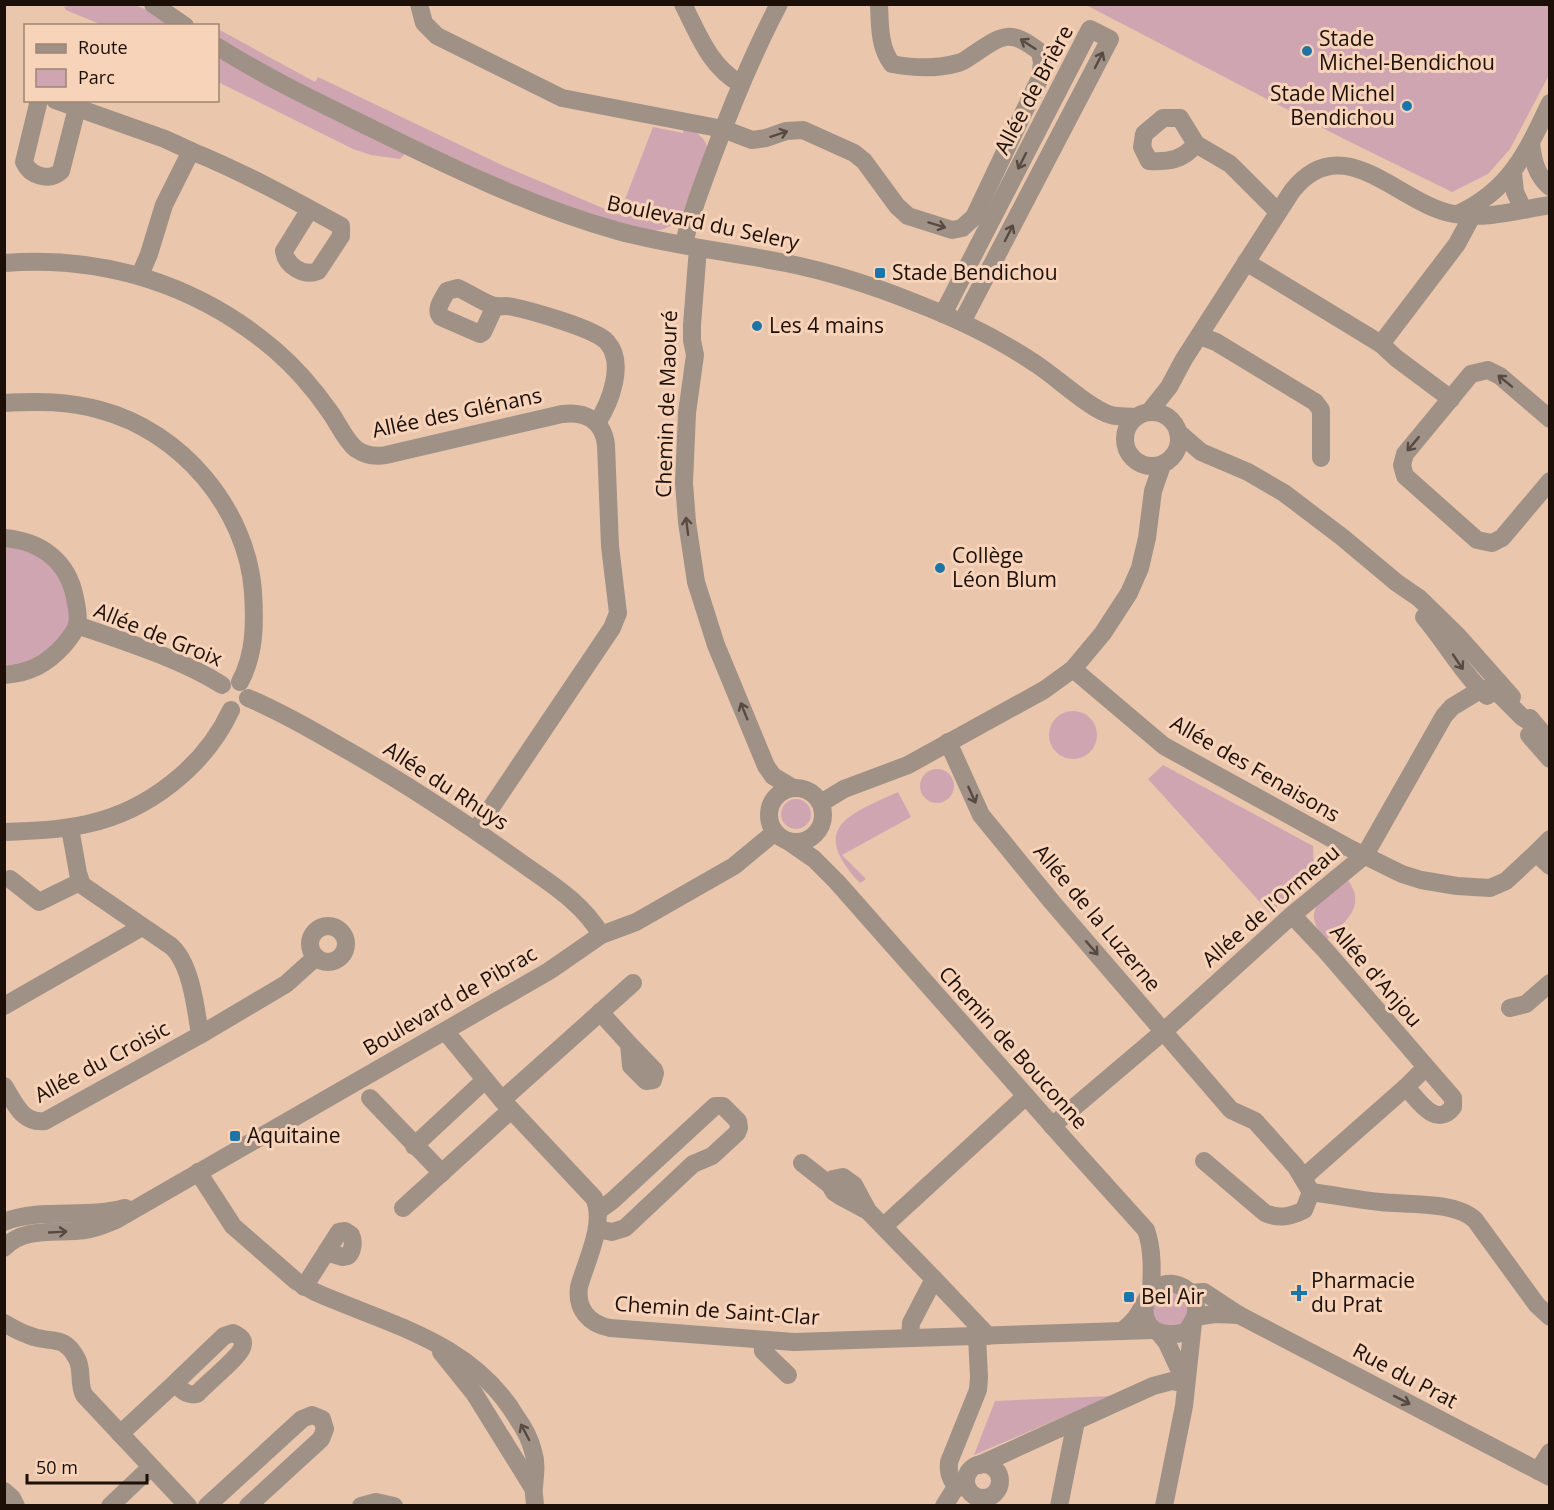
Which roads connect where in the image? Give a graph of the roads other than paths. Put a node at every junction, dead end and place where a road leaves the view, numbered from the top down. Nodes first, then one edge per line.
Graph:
1 (153, 4) edge
2 (419, 4) edge
3 (683, 4) edge
4 (779, 4) edge
5 (879, 4) edge
6 (182, 24) edge
7 (219, 47) edge
8 (741, 84) junction
9 (38, 102) edge
10 (60, 102) edge
11 (1550, 103) edge
12 (77, 108) junction
13 (723, 129) junction
14 (1531, 143) junction
15 (1196, 144) dead end
16 (191, 151) junction
17 (1513, 173) junction
18 (1544, 181) edge
19 (1535, 207) edge
20 (310, 209) dead end
21 (1278, 212) junction
22 (1464, 215) junction
23 (691, 246) junction
24 (1246, 262) junction
25 (4, 263) edge
26 (140, 275) junction
27 (495, 306) dead end
28 (943, 314) junction
29 (962, 322) junction
30 (1200, 336) junction
31 (1381, 344) junction
32 (1169, 387) junction
33 (1450, 399) junction
34 (4, 403) edge
35 (1142, 414) junction
36 (1111, 415) junction
37 (1550, 419) edge
38 (597, 423) junction
39 (1174, 426) junction
40 (1124, 440) junction
41 (1201, 452) junction
42 (1321, 458) dead end
43 (1167, 461) junction
44 (1141, 464) junction
45 (1550, 481) edge
46 (1153, 491) junction
47 (4, 538) edge
48 (1397, 583) junction
49 (77, 625) junction
50 (1072, 669) junction
51 (4, 675) edge
52 (231, 684) junction
53 (1480, 690) junction
54 (248, 698) junction
55 (231, 710) junction
56 (1536, 726) junction
57 (948, 742) junction
58 (1550, 742) edge
59 (1550, 759) edge
60 (793, 788) junction
61 (821, 803) junction
62 (821, 826) junction
63 (70, 828) junction
64 (476, 830) junction
65 (4, 832) edge
66 (782, 836) junction
67 (1550, 839) edge
68 (1536, 853) junction
69 (1365, 855) junction
70 (1550, 866) edge
71 (10, 879) dead end
72 (81, 882) junction
73 (837, 882) junction
74 (1292, 915) junction
75 (142, 927) junction
76 (601, 934) junction
77 (315, 957) dead end
78 (633, 983) dead end
79 (1550, 983) edge
80 (4, 1006) edge
81 (1510, 1008) dead end
82 (600, 1012) junction
83 (445, 1031) junction
84 (1164, 1031) junction
85 (200, 1035) junction
86 (629, 1044) dead end
87 (1425, 1068) junction
88 (485, 1080) junction
89 (4, 1086) edge
90 (1406, 1087) junction
91 (1026, 1096) junction
92 (369, 1098) dead end
93 (507, 1105) junction
94 (1052, 1126) junction
95 (681, 1138) junction
96 (414, 1146) junction
97 (701, 1160) junction
98 (1204, 1161) dead end
99 (802, 1162) dead end
100 (198, 1172) junction
101 (442, 1173) junction
102 (1307, 1184) junction
103 (141, 1203) junction
104 (404, 1208) dead end
105 (597, 1220) junction
106 (4, 1222) edge
107 (884, 1226) junction
108 (1150, 1247) junction
109 (4, 1248) edge
110 (326, 1252) dead end
111 (934, 1279) junction
112 (304, 1287) junction
113 (1187, 1290) junction
114 (1148, 1298) junction
115 (1239, 1315) junction
116 (1550, 1317) edge
117 (1194, 1320) junction
118 (5, 1323) edge
119 (1123, 1330) junction
120 (1156, 1332) junction
121 (983, 1336) junction
122 (910, 1338) junction
123 (762, 1340) junction
124 (788, 1375) dead end
125 (175, 1383) dead end
126 (1186, 1384) junction
127 (1076, 1421) junction
128 (120, 1434) junction
129 (1016, 1448) junction
130 (1550, 1452) edge
131 (980, 1465) junction
132 (151, 1467) junction
133 (1544, 1474) edge
134 (999, 1478) junction
135 (962, 1486) junction
136 (4, 1491) edge
137 (534, 1497) edge
138 (991, 1500) edge
139 (16, 1506) edge
140 (110, 1506) edge
141 (188, 1506) edge
142 (207, 1506) edge
143 (248, 1506) edge
144 (361, 1506) edge
145 (394, 1506) edge
146 (944, 1506) edge
147 (1059, 1506) edge
148 (1164, 1506) edge

1 - 6 street
2 - 13 street
3 - 8 street
4 - 8 street, Chemin de Maouré
13 -> 5 street
7 - 23 street, Boulevard du Selery
8 - 13 street, Chemin de Maouré
9 - 12 street
10 - 12 street
11 - 14 street
12 - 16 street
13 - 23 street, Chemin de Maouré
14 - 17 street
14 - 18 street
15 - 21 street
16 - 20 street
16 - 26 street
17 - 19 street
17 - 22 street
18 - 19 street
19 - 22 street
21 - 22 street
21 - 24 street
22 - 31 street
23 - 28 street, Boulevard du Selery
60 -> 23 street, Chemin de Maouré
24 - 30 street
24 - 31 street
25 - 26 street, Allée des Glénans
26 - 38 street, Allée des Glénans
27 - 38 street
28 - 29 street, Boulevard du Selery
29 -> 28 street, Allée de Brière
29 - 36 street, Boulevard du Selery
30 - 32 street
30 - 42 street
31 - 33 street
32 - 35 street
32 - 39 street
37 -> 33 street
33 -> 45 street
34 - 52 street
35 - 36 street, Boulevard du Selery
35 - 39 street
35 - 40 street
36 - 40 street
38 - 64 street
39 - 41 street
39 - 43 street
40 - 44 street
41 - 43 street
41 - 48 street
43 - 44 street
43 - 46 street
44 - 46 street
46 - 50 street
47 - 49 street
48 -> 53 street
48 - 56 street
49 - 51 street
49 - 52 street, Allée de Groix
50 - 57 street
50 - 69 street, Allée des Fenaisons
52 - 54 street
52 - 55 street
53 - 56 street
53 - 59 street
53 - 69 street, Allée de l'Ormeau
54 - 55 street
54 - 64 street, Allée du Rhuys
55 - 63 street
56 - 58 street
57 - 61 street
57 -> 84 street, Allée de la Luzerne
60 - 61 street
60 - 66 street
61 - 62 street
62 - 66 street
62 - 73 street, Chemin de Bouconne
63 - 65 street
63 - 72 street
64 - 76 street, Allée du Rhuys
66 - 73 street, Chemin de Bouconne
66 - 76 street, Boulevard de Pibrac
67 - 68 street, Allée des Fenaisons
68 - 69 street, Allée des Fenaisons
68 - 70 street
69 - 74 street, Allée de l'Ormeau
71 - 72 street
72 - 75 street, Allée du Croisic
73 - 91 street, Chemin de Bouconne
74 - 84 street, Allée de l'Ormeau
74 - 87 street, Allée d'Anjou
75 - 80 street
75 - 85 street, Allée du Croisic
76 - 83 street, Boulevard de Pibrac
77 - 85 street, Allée du Croisic
78 - 82 street
79 - 81 street
82 - 86 street
82 - 93 street
83 - 88 street
83 - 100 street, Boulevard de Pibrac
84 - 94 street, Allée de l'Ormeau
84 - 102 street, Allée de la Luzerne
85 - 89 street, Allée du Croisic
87 - 90 street
87 - 90 street, Allée d'Anjou
88 - 93 street
88 - 96 street
90 - 102 street
91 - 94 street, Chemin de Bouconne
91 - 107 street
92 - 96 street
93 - 101 street
93 - 105 street
94 - 108 street, Chemin de Bouconne
95 - 97 street
95 - 97 street
95 - 105 street
96 - 101 street
97 - 105 street
98 - 102 street
99 - 107 street
100 - 103 street, Boulevard de Pibrac
100 - 112 street
101 - 104 street
102 - 116 street
103 - 106 street, Boulevard de Pibrac
109 -> 103 street, Boulevard de Pibrac
105 - 123 street, Chemin de Saint-Clar
107 - 111 street
108 - 113 street, Chemin de Bouconne
108 - 114 street, Chemin de Bouconne
110 - 112 street
111 - 121 street
111 - 122 street
112 - 137 street
113 - 114 street
113 - 115 street, Rue du Prat
113 - 117 street
114 - 119 street
114 - 120 street
115 - 117 street, Rue du Prat
115 -> 133 street, Rue du Prat
117 - 120 street
117 - 126 street
118 - 128 street
119 - 120 street, Chemin de Saint-Clar
119 - 121 street, Chemin de Saint-Clar
120 - 126 street
121 - 122 street, Chemin de Saint-Clar
121 - 135 street
122 - 123 street, Chemin de Saint-Clar
123 - 124 street
125 - 128 street
126 - 127 street
126 - 148 street
127 - 129 street
127 - 147 street
128 - 132 street
129 - 131 street
129 - 134 street
130 - 133 street
131 - 134 street
131 - 135 street
132 - 140 street
132 - 141 street
134 - 138 street
135 - 138 street
135 - 146 street
136 - 139 street
142 - 143 street
144 - 145 street

